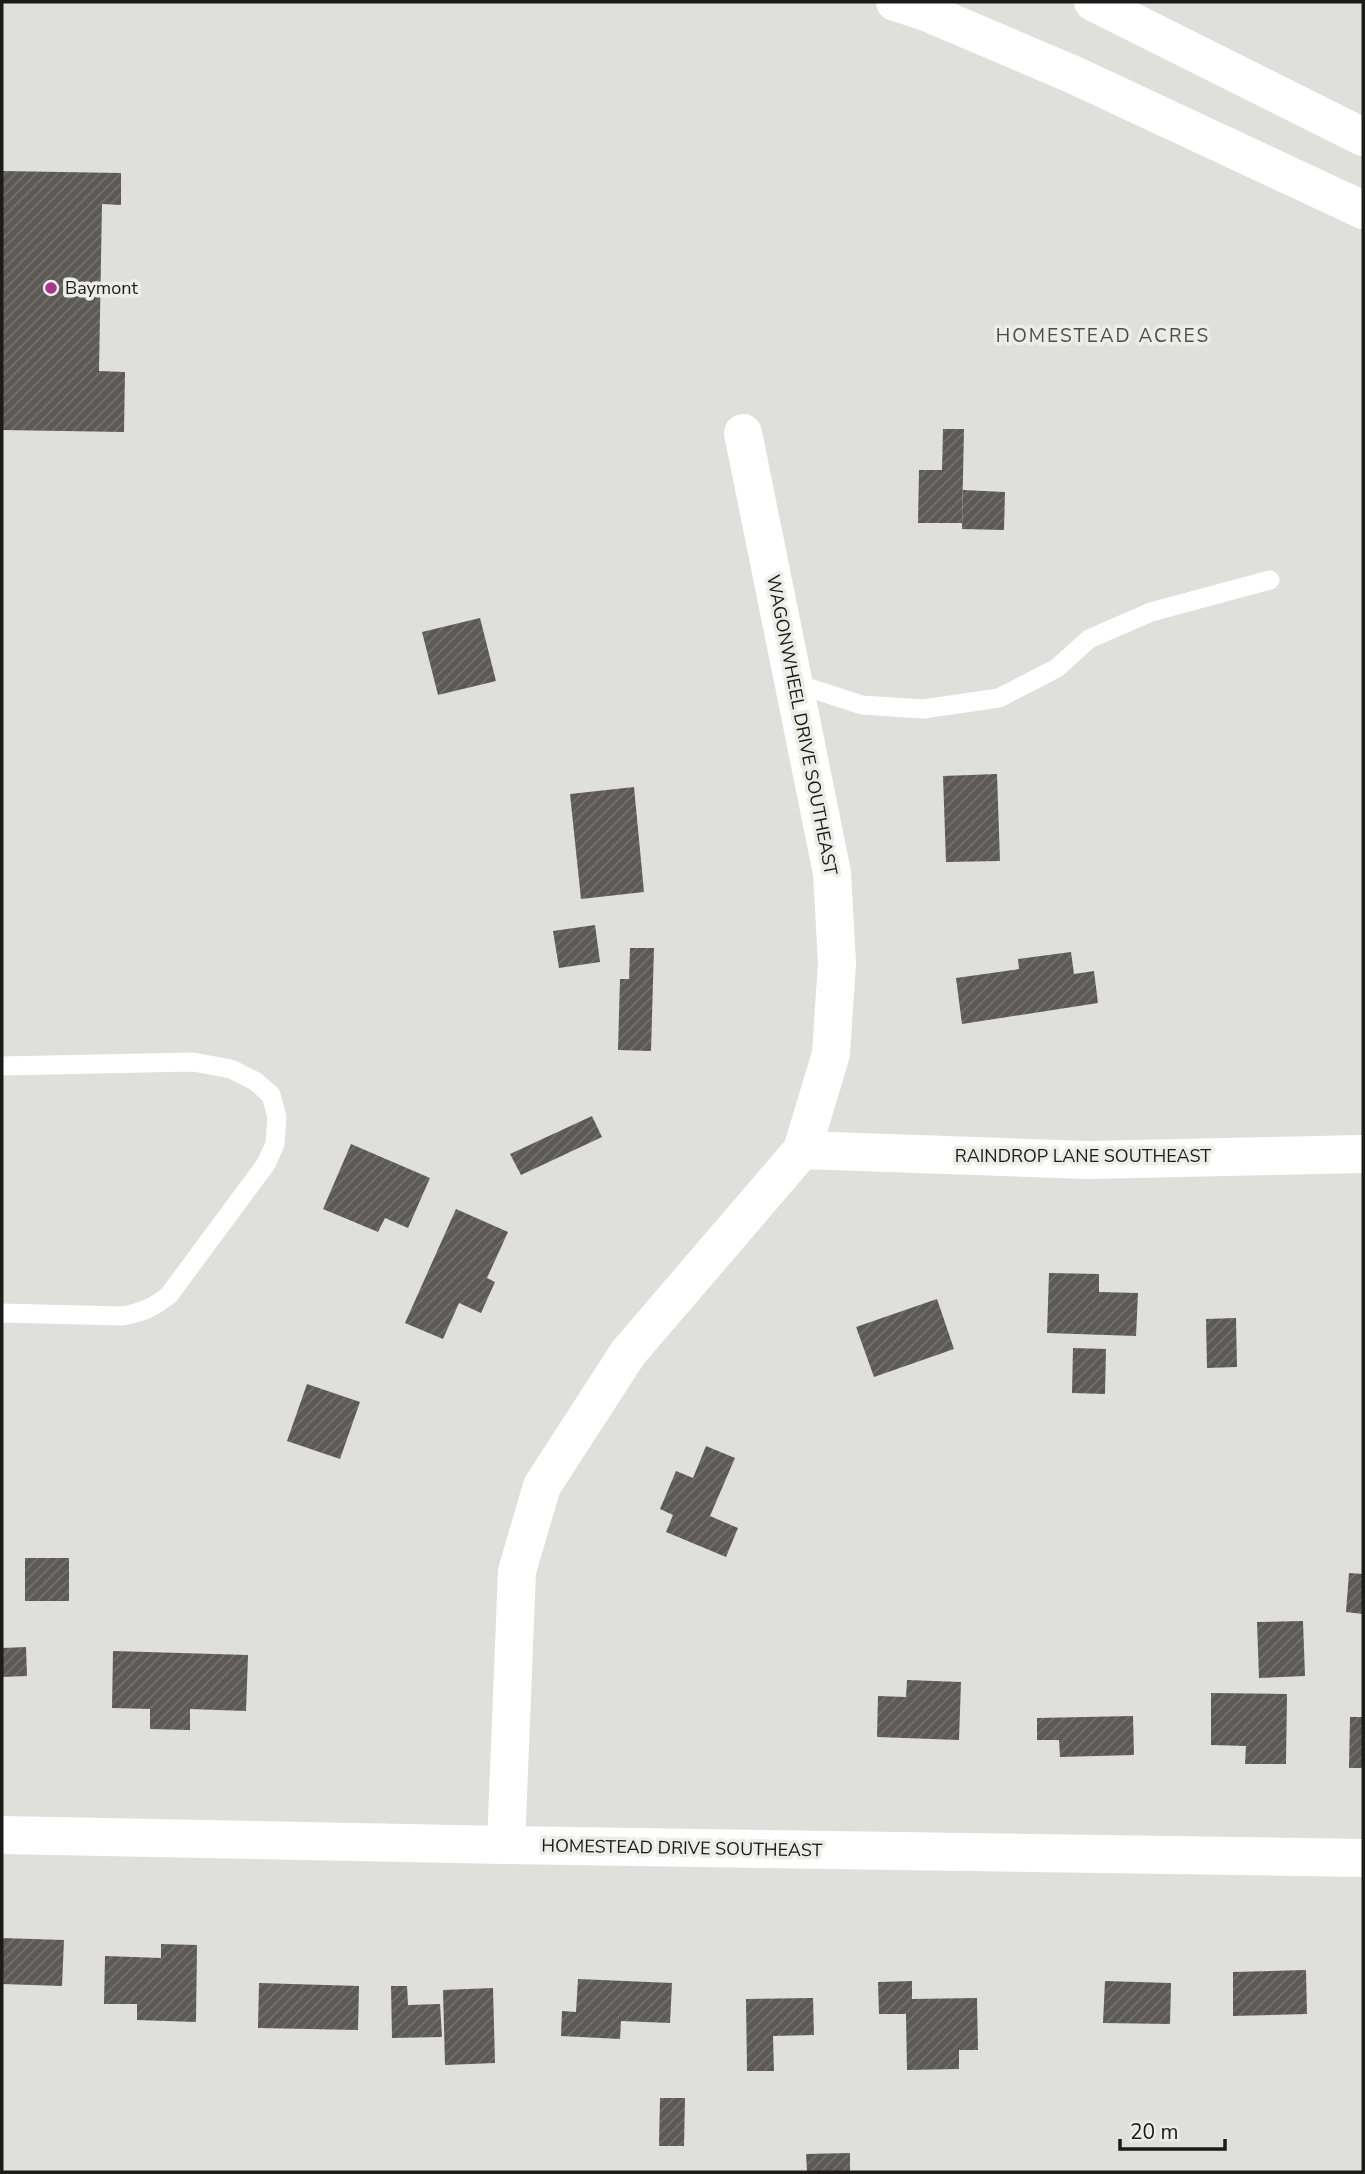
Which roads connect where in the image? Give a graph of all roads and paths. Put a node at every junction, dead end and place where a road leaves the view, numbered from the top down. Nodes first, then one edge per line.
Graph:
1 (895, 2) edge
2 (1093, 2) edge
3 (1363, 137) edge
4 (1363, 210) edge
5 (743, 433) dead end
6 (1270, 580) dead end
7 (794, 683) junction
8 (2, 1066) edge
9 (802, 1150) junction
10 (1363, 1154) edge
11 (2, 1313) edge
12 (2, 1835) edge
13 (506, 1846) junction
14 (1363, 1858) edge

1 - 4 main road
2 - 3 main road
5 - 7 main road, WAGONWHEEL DRIVE SOUTHEAST
6 - 7 lane
7 - 9 main road, WAGONWHEEL DRIVE SOUTHEAST
8 - 11 lane
9 - 10 main road, RAINDROP LANE SOUTHEAST
9 - 13 main road, WAGONWHEEL DRIVE SOUTHEAST
12 - 13 main road, HOMESTEAD DRIVE SOUTHEAST
13 - 14 main road, HOMESTEAD DRIVE SOUTHEAST

